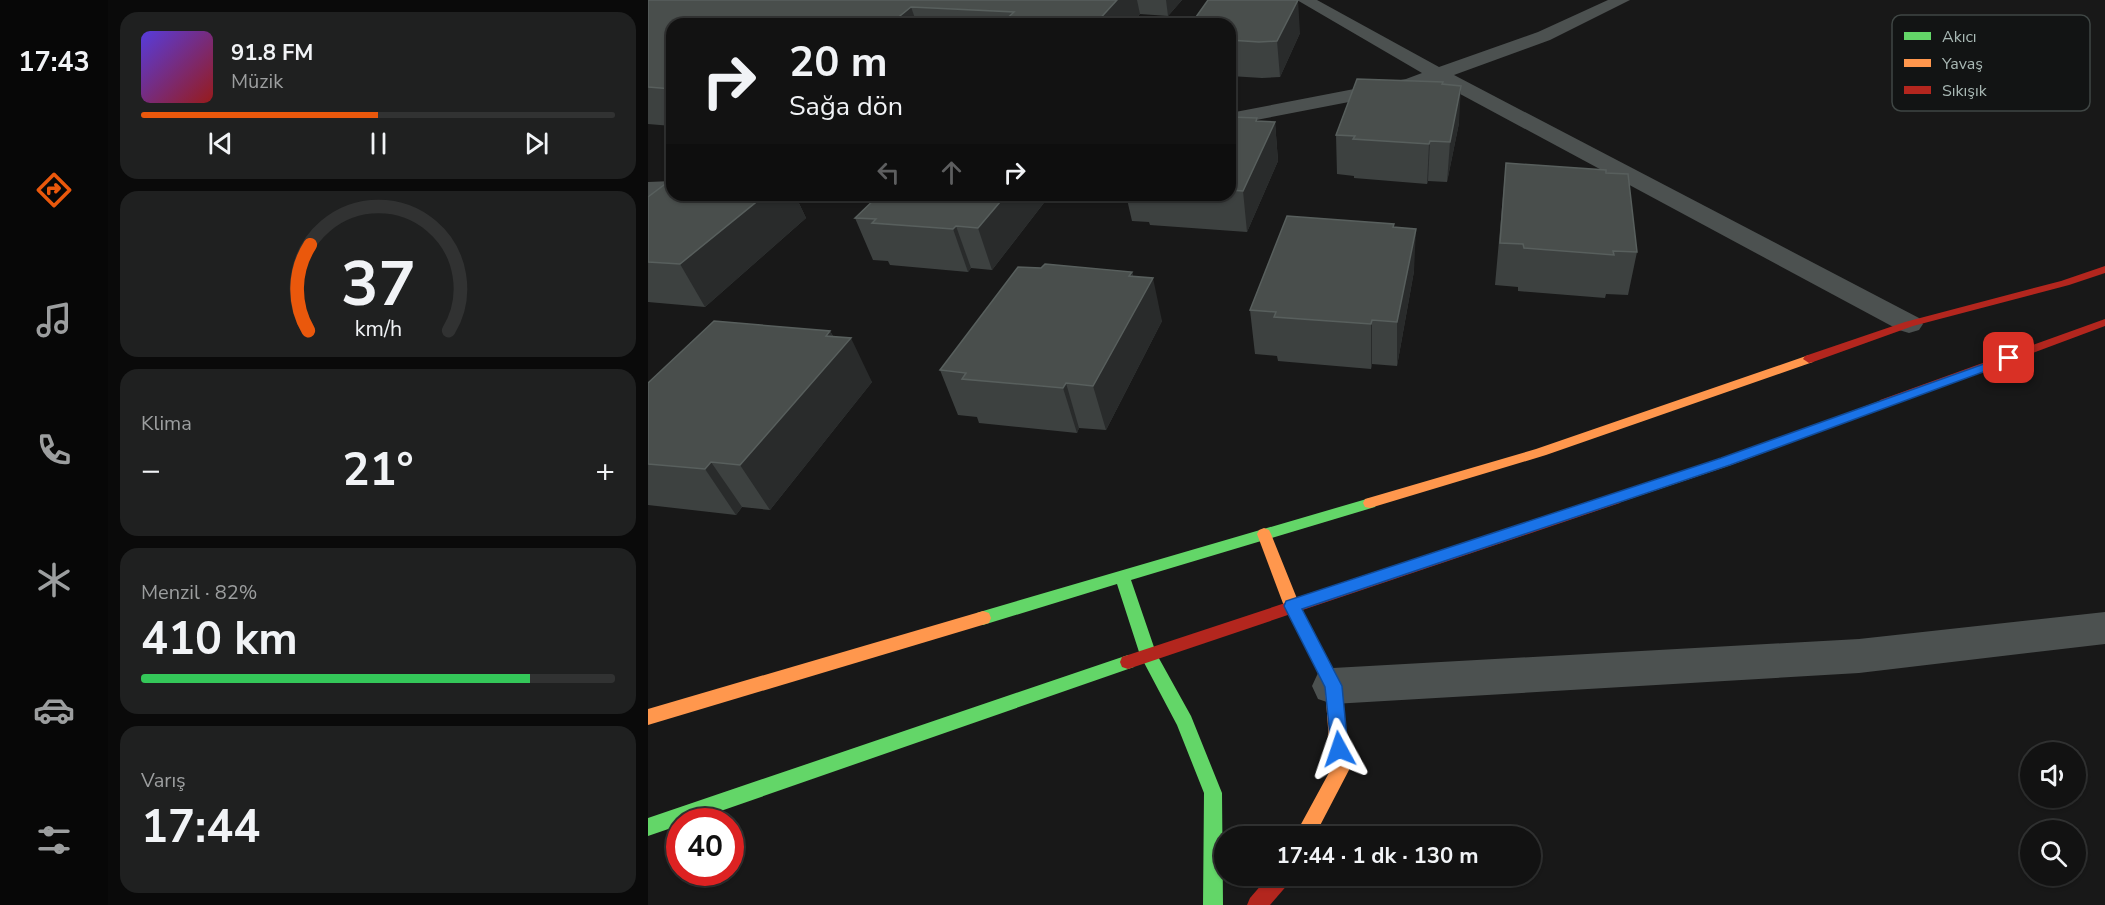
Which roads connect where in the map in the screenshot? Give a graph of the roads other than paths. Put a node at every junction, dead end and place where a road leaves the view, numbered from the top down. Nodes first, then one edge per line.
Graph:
1 (1305, 0) edge
2 (1622, 0) edge
3 (1437, 74) junction
4 (1236, 118) edge
5 (666, 188) edge
6 (648, 189) edge
7 (2105, 269) edge
8 (2105, 322) edge
9 (1909, 324) junction
10 (1264, 534) junction
11 (1122, 577) junction
12 (1292, 606) junction
13 (2105, 628) edge
14 (1148, 655) junction
15 (1333, 686) junction
16 (648, 717) edge
17 (1310, 826) edge
18 (648, 827) edge
19 (1273, 886) edge
20 (1213, 905) edge
21 (1257, 905) edge

1 - 3 street
2 - 3 street
3 - 4 street
3 - 9 street
5 - 6 street
7 - 9 main road
8 - 12 main road
9 - 10 main road
10 - 11 main road
10 - 12 main road
11 - 14 main road
11 - 16 main road
12 - 14 main road
12 - 15 main road
13 - 15 street
14 - 18 main road
14 - 20 main road
15 - 17 main road
19 - 21 main road

